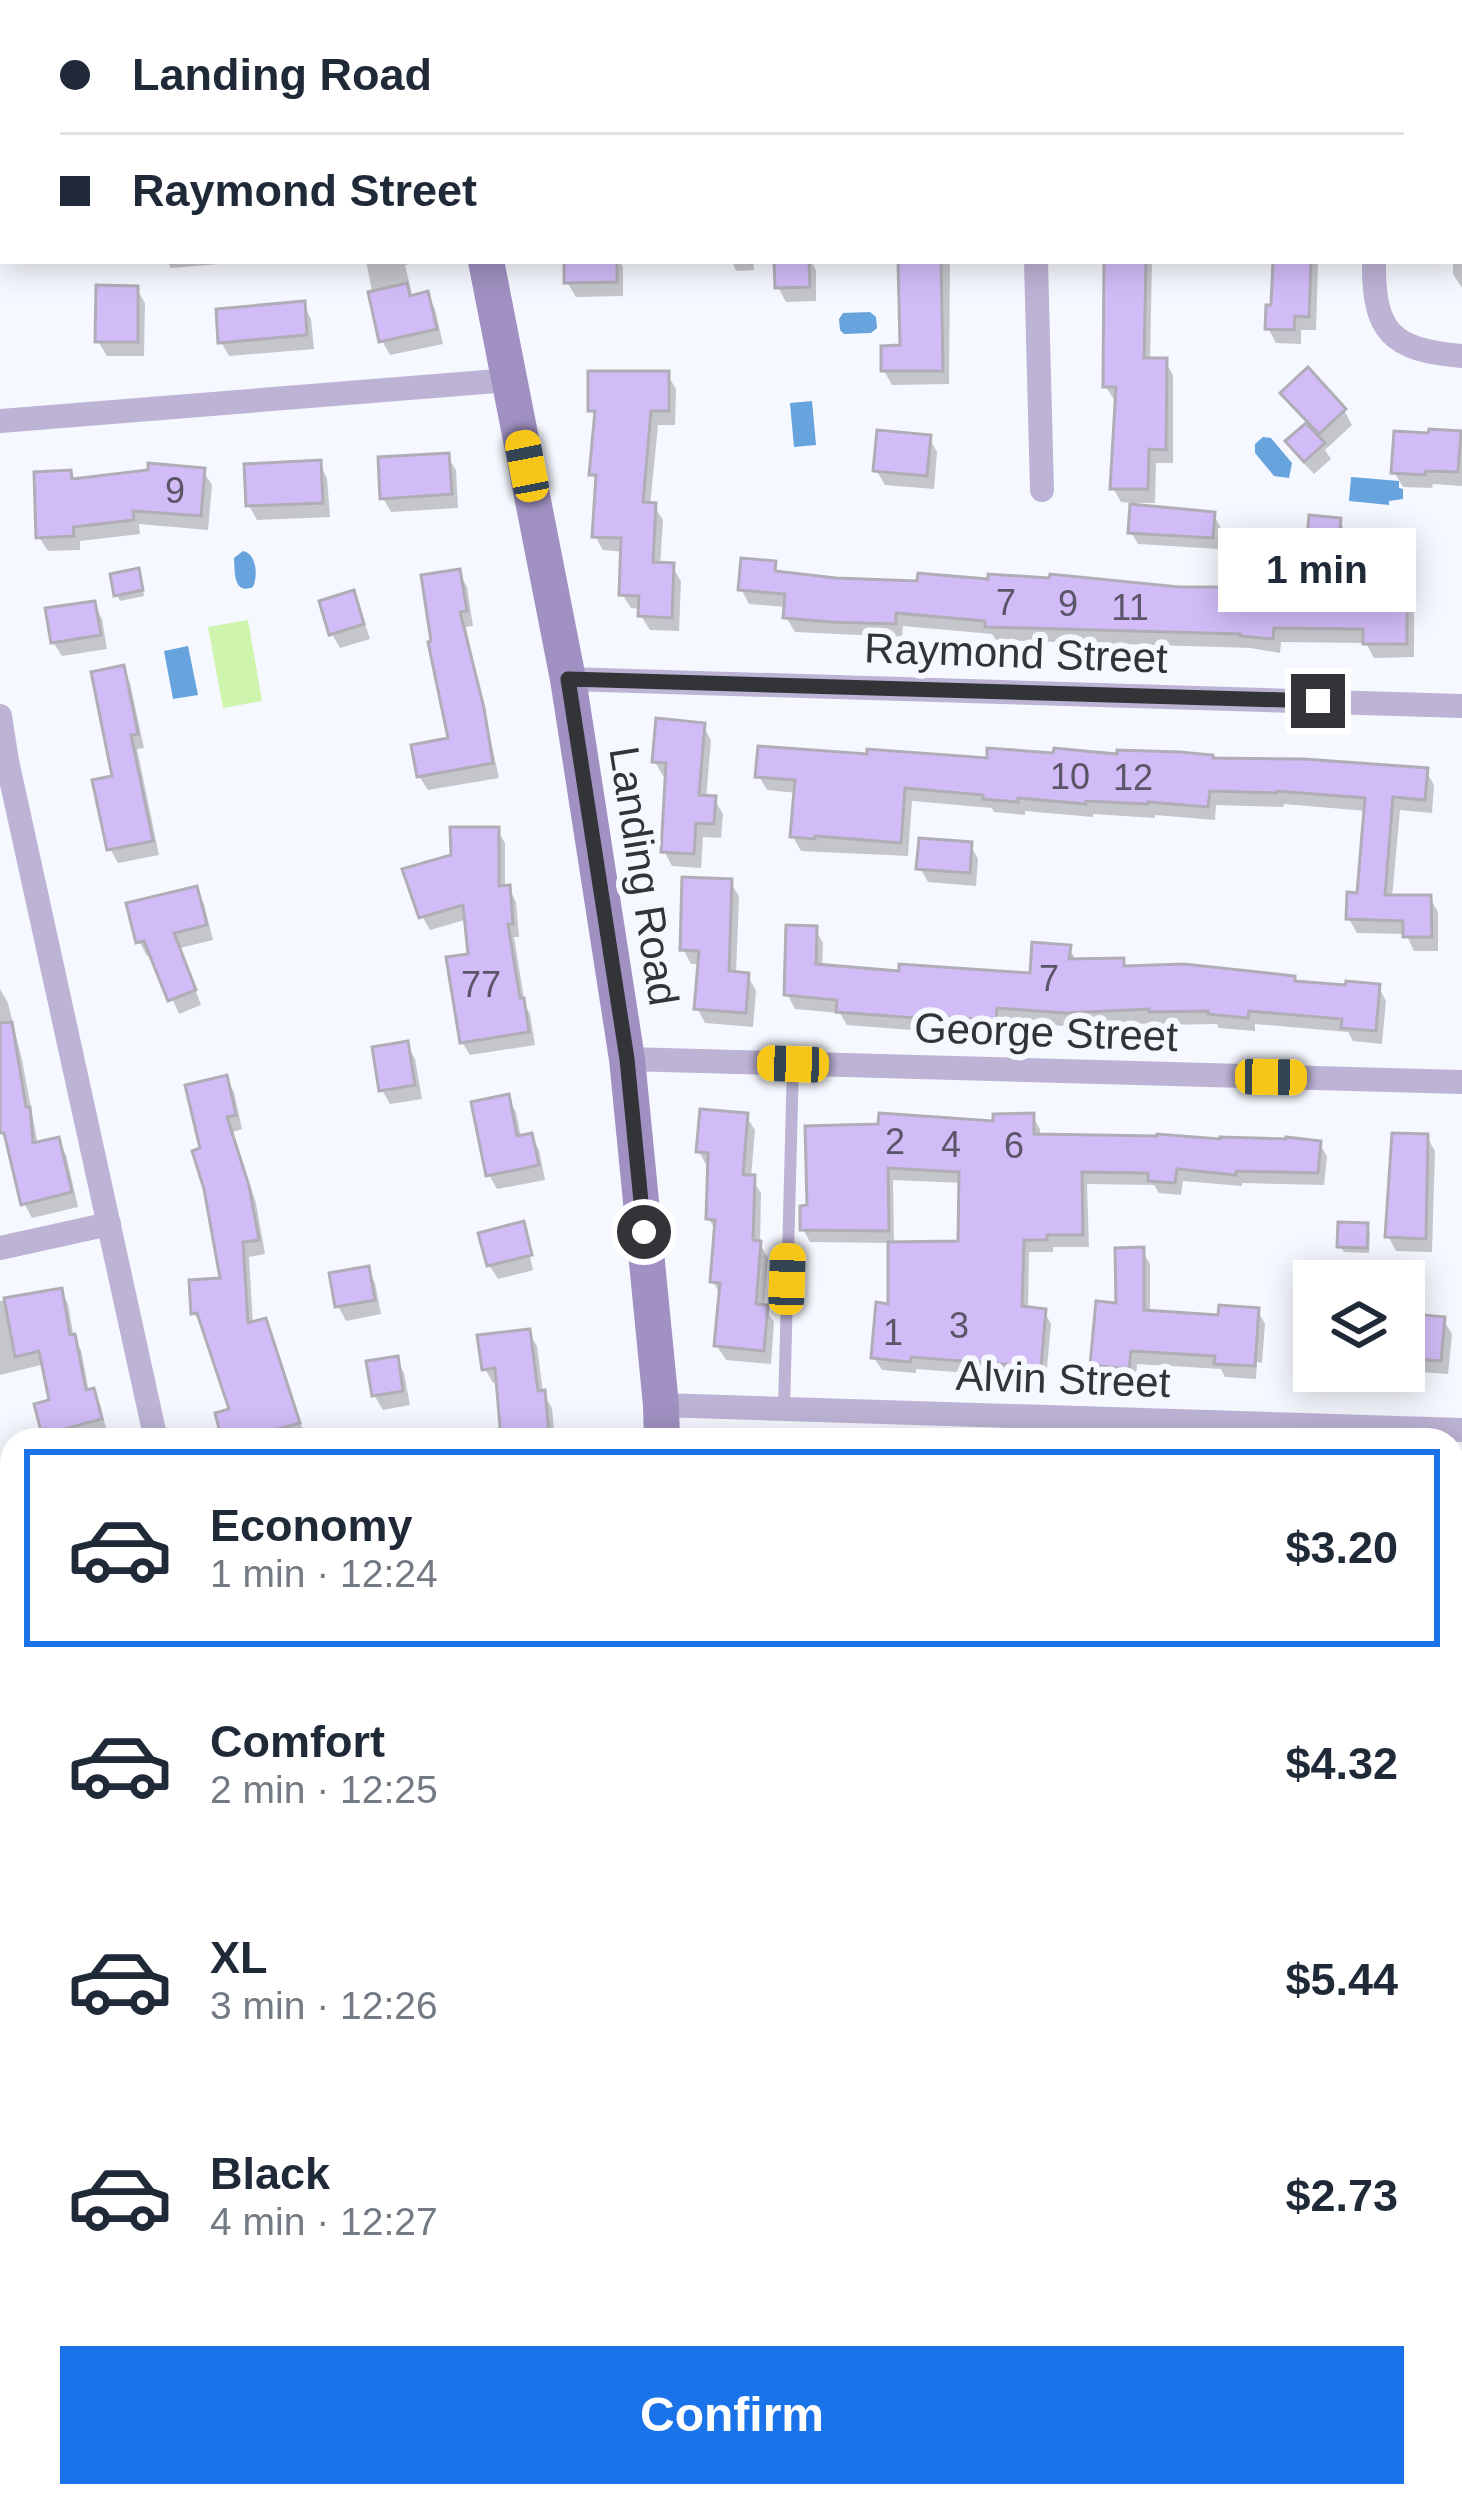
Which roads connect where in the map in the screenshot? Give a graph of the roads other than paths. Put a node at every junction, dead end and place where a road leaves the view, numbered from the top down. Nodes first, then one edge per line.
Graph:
1 (487, 264) edge
2 (1036, 264) edge
3 (1374, 264) edge
4 (1462, 356) edge
5 (510, 380) junction
6 (0, 421) edge
7 (1042, 490) dead end
8 (568, 679) junction
9 (1462, 706) edge
10 (0, 716) edge
11 (627, 1059) junction
12 (793, 1064) junction
13 (1462, 1082) edge
14 (110, 1224) junction
15 (0, 1248) edge
16 (784, 1409) junction
17 (661, 1422) edge
18 (153, 1428) edge
19 (1397, 1428) edge

1 - 5 street, Landing Road
2 - 7 street
3 - 4 street
5 - 6 street
5 - 8 street, Landing Road
8 - 9 street, Raymond Street
8 - 11 street, Landing Road
10 - 14 street
11 - 12 street, George Street
11 - 17 street, Landing Road
12 - 13 street, George Street
12 - 16 lane
14 - 15 street
14 - 18 street
16 - 17 street, Alvin Street
16 - 19 street, Alvin Street

